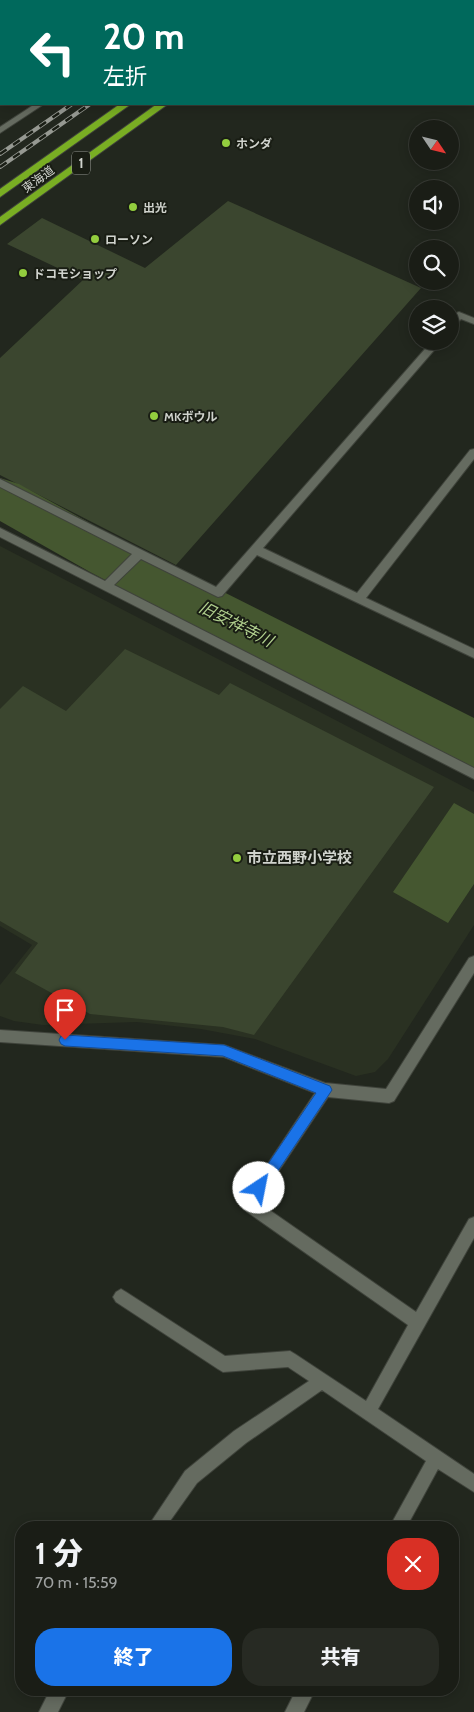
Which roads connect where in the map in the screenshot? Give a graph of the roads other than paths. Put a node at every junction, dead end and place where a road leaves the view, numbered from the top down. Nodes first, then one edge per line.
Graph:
1 (39, 105) edge
2 (125, 105) edge
3 (161, 105) edge
4 (0, 131) edge
5 (0, 194) edge
6 (0, 222) edge
7 (459, 315) edge
8 (474, 322) edge
9 (429, 350) edge
10 (474, 452) edge
11 (0, 483) edge
12 (0, 532) edge
13 (257, 550) junction
14 (140, 554) junction
15 (106, 586) junction
16 (359, 599) junction
17 (474, 640) edge
18 (470, 652) edge
19 (474, 774) edge
20 (474, 962) edge
21 (0, 1036) edge
22 (325, 1090) junction
23 (474, 1224) edge
24 (121, 1297) dead end
25 (418, 1323) junction
26 (322, 1380) junction
27 (368, 1412) junction
28 (436, 1458) junction
29 (474, 1484) edge
30 (161, 1521) edge
31 (401, 1521) edge
32 (57, 1696) edge
33 (303, 1696) edge
34 (48, 1712) edge
35 (294, 1712) edge

1 - 4 street
2 - 5 highway, 東海道 / 1
3 - 6 highway, 東海道 / 1
7 - 8 street
9 - 13 street
10 - 16 street
11 - 14 street
12 - 15 street
13 - 14 street
13 - 16 street
14 - 15 street
15 - 19 street
16 - 18 street
17 - 18 street
20 - 22 street
21 - 22 street
22 - 25 street
23 - 25 street
24 - 26 street
25 - 27 street
26 - 27 street
26 - 30 street
27 - 28 street
28 - 29 street
28 - 31 street
32 - 34 street
33 - 35 street

